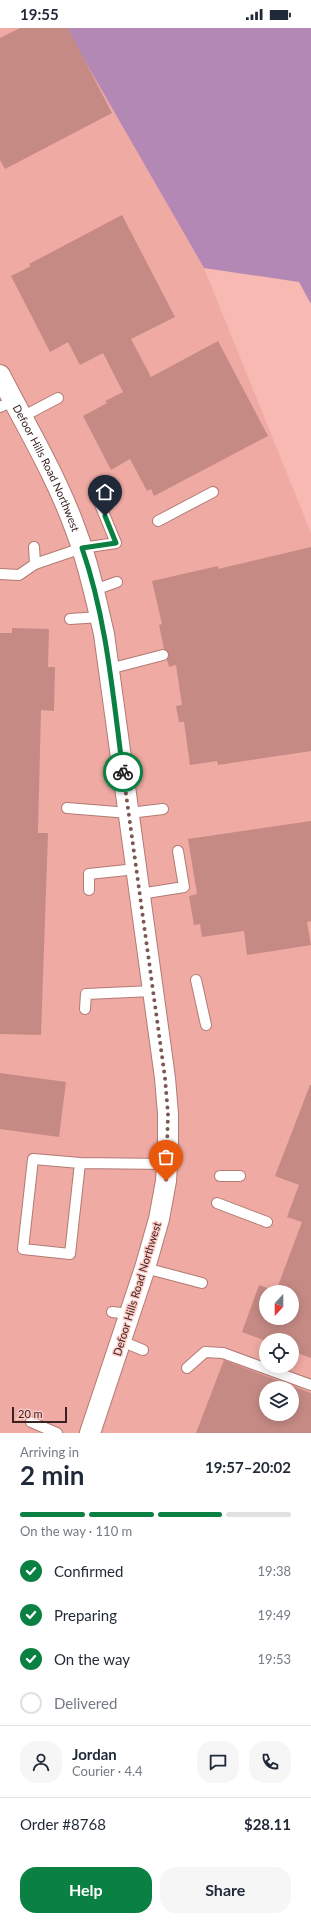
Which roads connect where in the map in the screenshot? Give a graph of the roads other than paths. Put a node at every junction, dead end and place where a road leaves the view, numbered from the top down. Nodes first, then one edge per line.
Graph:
1 (0, 375) edge
2 (58, 398) dead end
3 (12, 408) edge
4 (94, 490) dead end
5 (213, 492) dead end
6 (158, 521) dead end
7 (34, 548) dead end
8 (82, 548) junction
9 (34, 564) junction
10 (0, 574) edge
11 (117, 582) dead end
12 (94, 590) junction
13 (100, 616) junction
14 (70, 619) dead end
15 (163, 655) dead end
16 (108, 669) junction
17 (67, 808) dead end
18 (163, 809) dead end
19 (129, 813) junction
20 (178, 851) dead end
21 (136, 869) junction
22 (89, 890) dead end
23 (140, 894) junction
24 (196, 980) dead end
25 (153, 991) junction
26 (85, 1009) dead end
27 (206, 1025) dead end
28 (80, 1163) junction
29 (167, 1164) junction
30 (220, 1176) dead end
31 (240, 1176) dead end
32 (217, 1203) dead end
33 (267, 1222) dead end
34 (145, 1268) junction
35 (202, 1283) dead end
36 (121, 1341) junction
37 (143, 1350) dead end
38 (187, 1368) dead end
39 (311, 1385) edge
40 (31, 1422) dead end
41 (57, 1433) edge
42 (90, 1433) edge

1 - 3 street, Defoor Hills Road Northwest
2 - 3 lane
3 - 8 street, Defoor Hills Road Northwest
4 - 8 lane
5 - 6 lane
7 - 9 lane
8 - 9 lane
8 - 12 street, Defoor Hills Road Northwest
9 - 10 lane
11 - 12 lane
12 - 13 street, Defoor Hills Road Northwest
13 - 14 lane
13 - 16 street, Defoor Hills Road Northwest
15 - 16 lane
16 - 19 street, Defoor Hills Road Northwest
17 - 19 lane
18 - 19 lane
19 - 21 street, Defoor Hills Road Northwest
20 - 23 lane
21 - 22 lane
21 - 23 street, Defoor Hills Road Northwest
23 - 25 street, Defoor Hills Road Northwest
24 - 27 lane
25 - 26 lane
25 - 29 street, Defoor Hills Road Northwest
28 - 28 lane
28 - 29 lane
29 - 34 street, Defoor Hills Road Northwest
30 - 31 lane
32 - 33 lane
34 - 35 lane
34 - 36 street, Defoor Hills Road Northwest
36 - 37 lane
36 - 42 street, Defoor Hills Road Northwest
38 - 39 lane
40 - 41 lane

